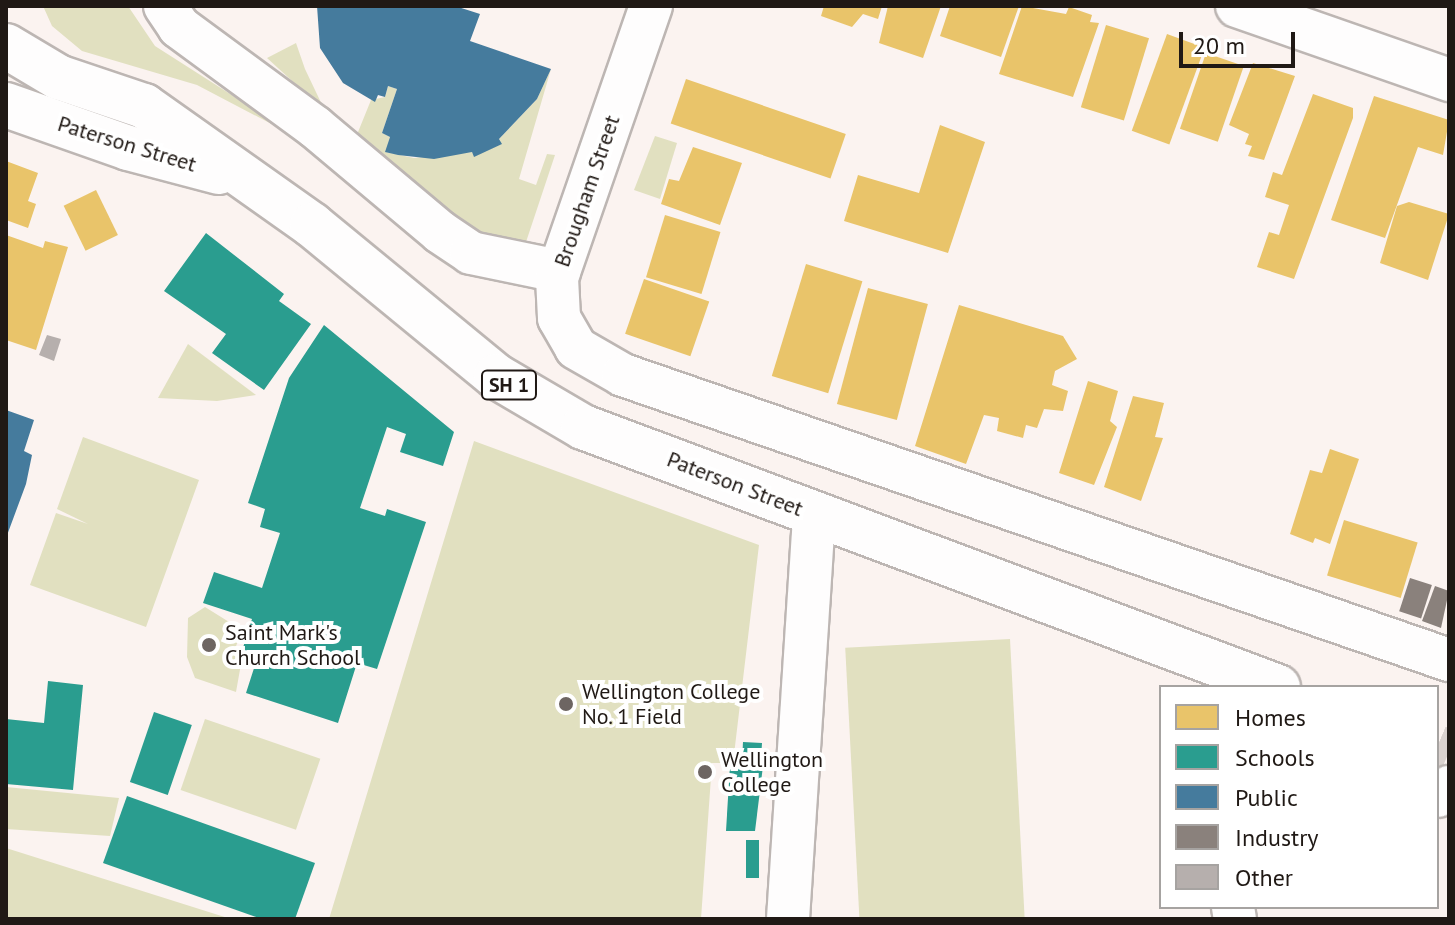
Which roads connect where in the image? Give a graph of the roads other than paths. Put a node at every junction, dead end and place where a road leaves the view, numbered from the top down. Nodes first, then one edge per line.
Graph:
1 (165, 6) edge
2 (651, 6) edge
3 (1237, 6) edge
4 (6, 46) edge
5 (1449, 80) edge
6 (6, 105) edge
7 (248, 180) junction
8 (559, 271) junction
9 (814, 514) junction
10 (1449, 660) edge
11 (1273, 685) edge
12 (788, 919) edge

1 - 8 street
2 - 8 street, Brougham Street
3 - 5 street
4 - 7 highway, Paterson Street / SH 1
6 - 7 highway, Paterson Street / SH 1
7 - 9 highway, Paterson Street / SH 1
8 - 10 street, Brougham Street
9 - 11 highway, Paterson Street / SH 1
9 - 12 street

